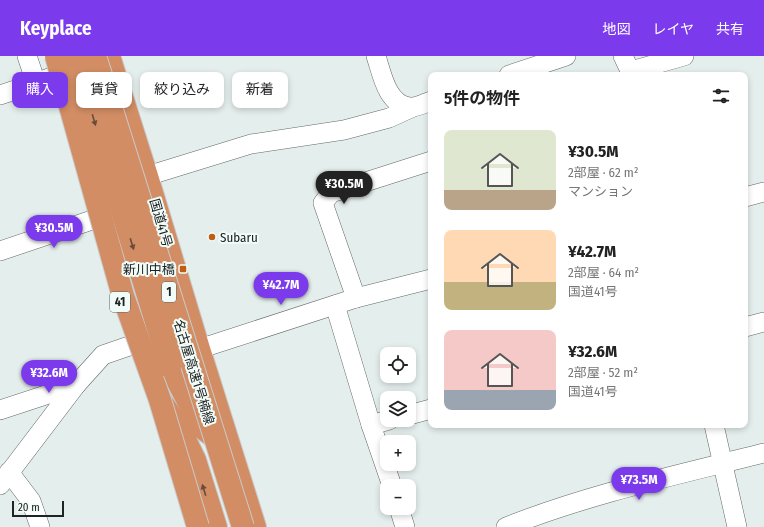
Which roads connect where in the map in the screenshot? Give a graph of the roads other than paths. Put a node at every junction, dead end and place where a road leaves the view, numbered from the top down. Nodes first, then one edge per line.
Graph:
1 (27, 56) edge
2 (45, 56) edge
3 (74, 56) edge
4 (95, 56) edge
5 (103, 56) edge
6 (109, 56) edge
7 (376, 56) edge
8 (566, 56) edge
9 (684, 56) edge
10 (629, 67) edge
11 (48, 72) edge
12 (518, 72) edge
13 (12, 89) edge
14 (0, 95) edge
15 (428, 102) edge
16 (60, 108) edge
17 (60, 108) edge
18 (411, 108) junction
19 (428, 162) edge
20 (147, 176) junction
21 (764, 192) edge
22 (748, 196) edge
23 (98, 218) junction
24 (0, 250) edge
25 (428, 279) edge
26 (356, 298) junction
27 (335, 305) junction
28 (764, 322) edge
29 (748, 326) edge
30 (132, 345) junction
31 (198, 349) junction
32 (76, 385) junction
33 (160, 400) junction
34 (0, 410) edge
35 (428, 410) edge
36 (416, 413) edge
37 (380, 422) edge
38 (381, 427) edge
39 (715, 428) edge
40 (764, 453) edge
41 (722, 464) junction
42 (4, 478) edge
43 (391, 479) edge
44 (402, 515) edge
45 (40, 527) edge
46 (191, 527) edge
47 (198, 527) edge
48 (216, 527) edge
49 (243, 527) edge
50 (250, 527) edge
51 (255, 527) edge
52 (406, 527) edge
53 (506, 527) edge
54 (737, 527) edge

1 - 11 street
2 - 11 highway, 41
3 -> 50 highway, bridge
4 - 49 highway, 名古屋高速1号楠線 / 1, bridge
5 - 11 street
6 - 20 highway, 国道41号
7 - 18 street
8 - 12 street
9 - 10 street
13 - 14 street
15 - 18 street
16 - 23 highway, 41
17 - 33 highway, bridge
18 - 20 street
19 - 26 street
20 - 31 highway, 国道41号
21 - 22 street
23 - 24 street
23 - 30 highway, 41
25 - 26 street
26 - 27 street
27 - 31 street
27 - 37 street
28 - 29 street
30 - 31 street
30 - 32 street
30 - 46 highway, 41
31 - 51 highway, 国道41号
32 - 34 street
32 - 42 street
33 - 47 highway, bridge
48 -> 33 highway
35 - 36 street
38 - 43 street
39 - 41 street
40 - 41 street
41 - 53 street
41 - 54 street
42 - 45 street
44 - 52 street

